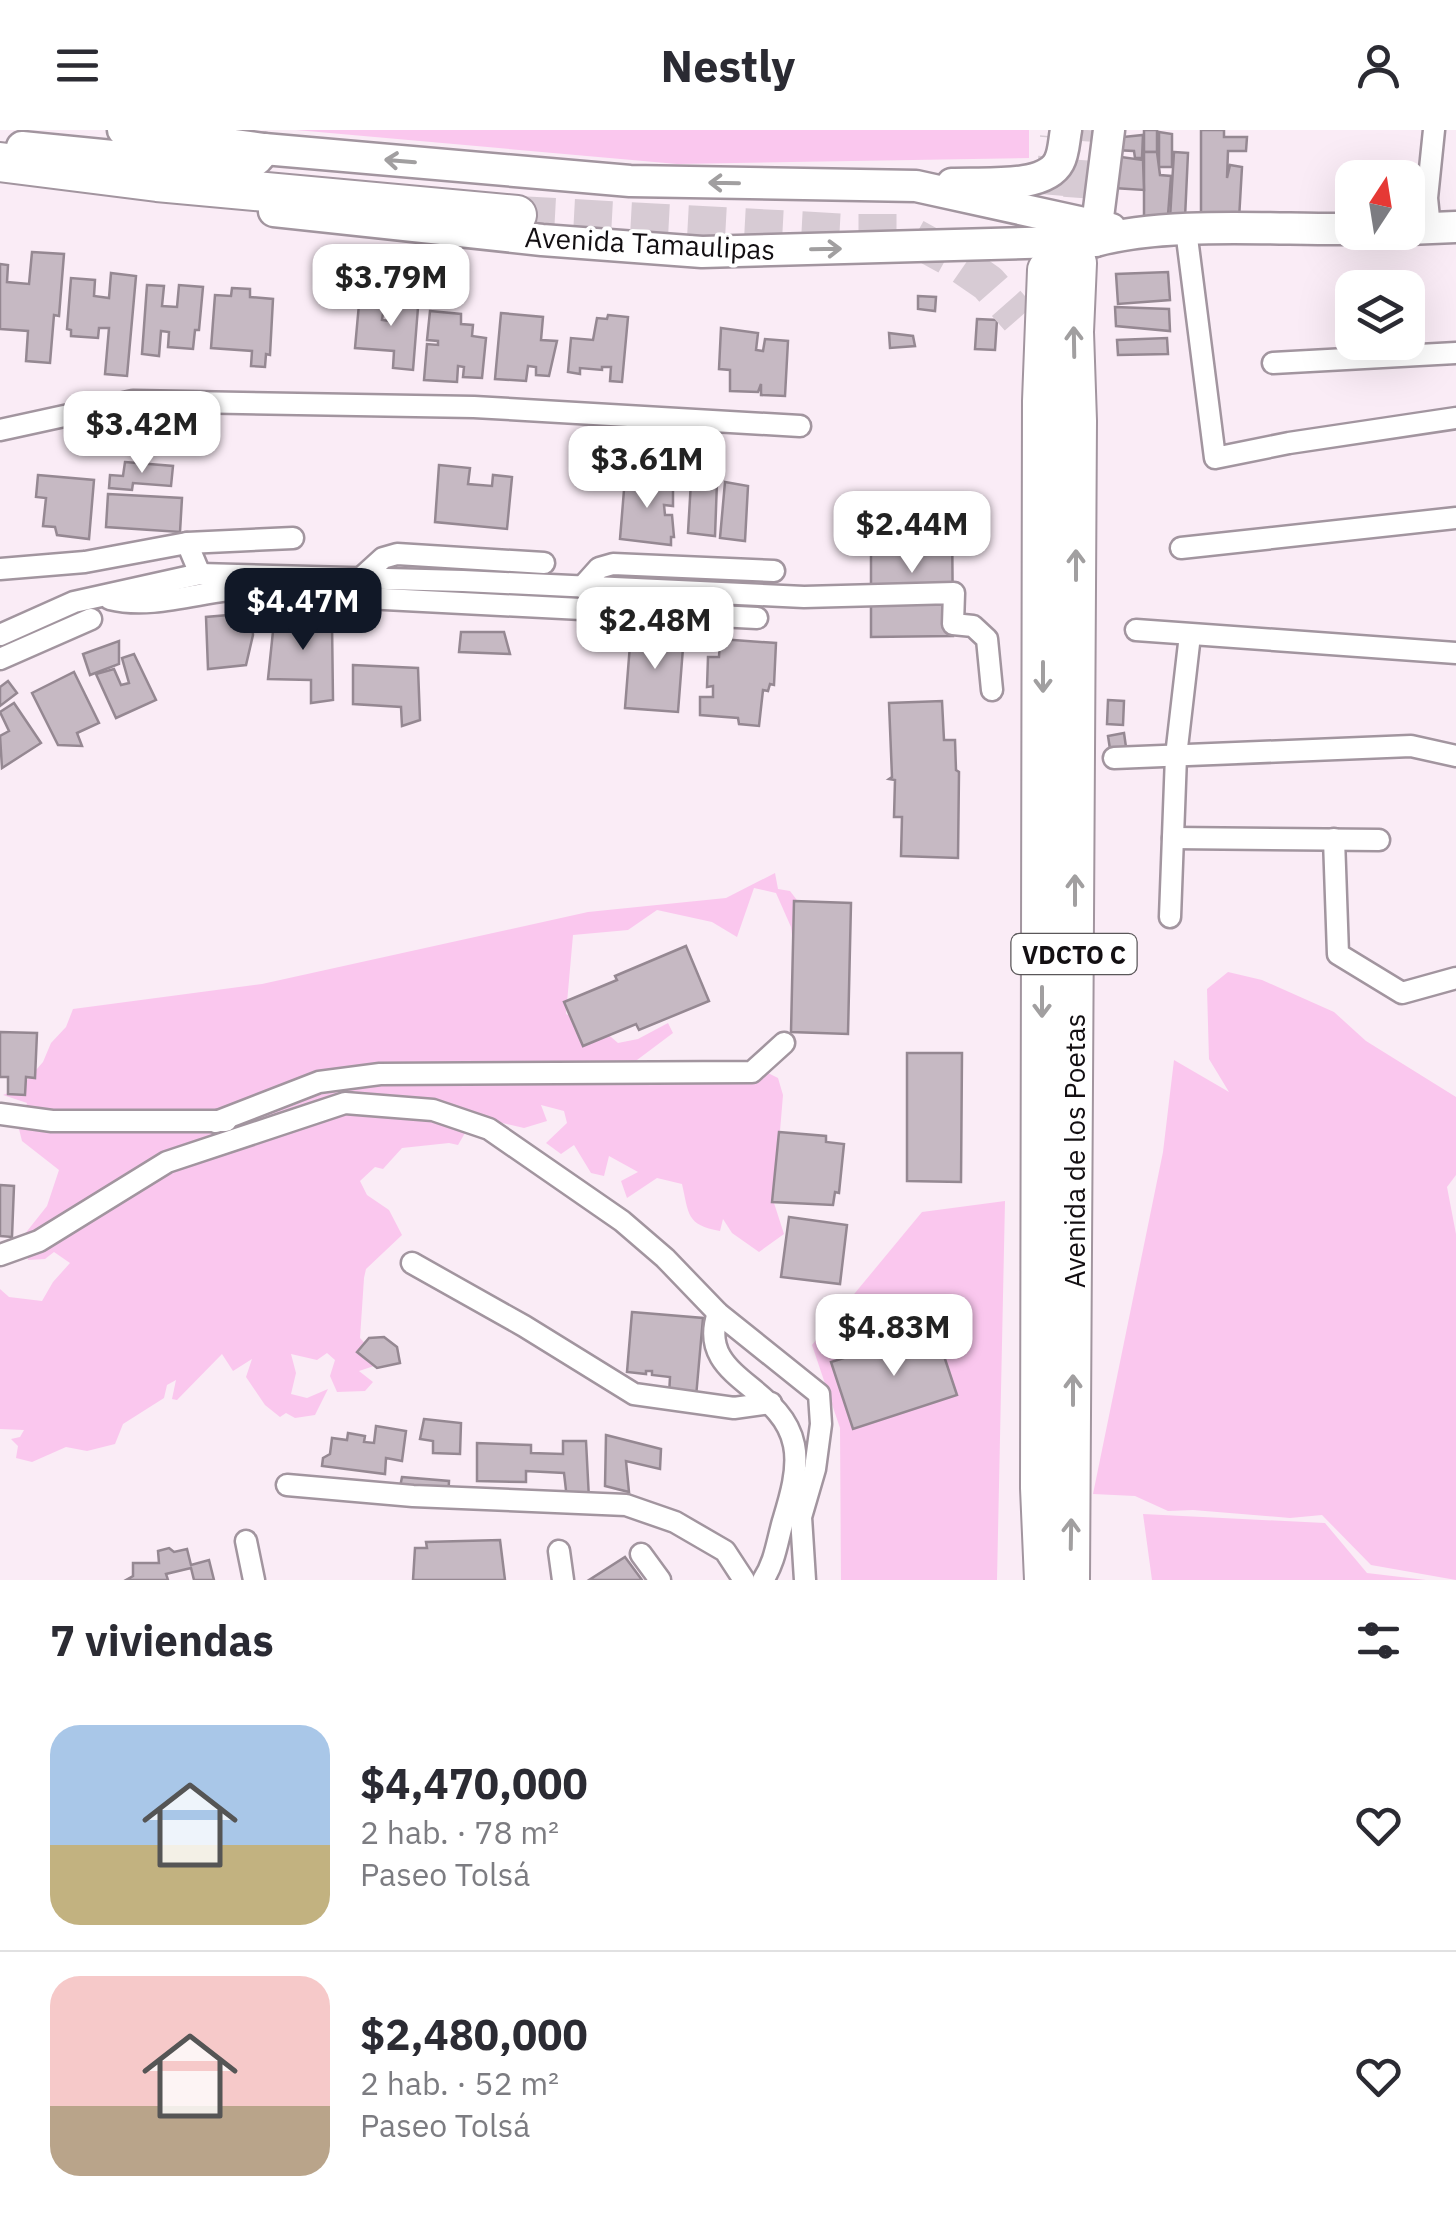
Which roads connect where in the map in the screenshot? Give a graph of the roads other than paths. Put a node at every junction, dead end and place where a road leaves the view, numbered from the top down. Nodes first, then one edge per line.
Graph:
1 (123, 130) edge
2 (1066, 130) edge
3 (1109, 130) edge
4 (1434, 130) edge
5 (264, 139) edge
6 (0, 151) edge
7 (0, 163) edge
8 (916, 186) junction
9 (517, 215) tunnel mouth
10 (1431, 228) edge
11 (1335, 229) edge
12 (1186, 230) junction
13 (1088, 246) junction
14 (1019, 318) tunnel mouth
15 (1456, 353) edge
16 (1274, 363) dead end
17 (1042, 401) junction
18 (1456, 418) edge
19 (800, 426) dead end
20 (0, 430) edge
21 (1456, 518) edge
22 (292, 538) dead end
23 (187, 543) junction
24 (1180, 548) dead end
25 (544, 563) dead end
26 (0, 569) edge
27 (774, 571) dead end
28 (200, 574) junction
29 (323, 578) junction
30 (361, 578) junction
31 (297, 586) dead end
32 (582, 587) junction
33 (98, 596) junction
34 (757, 618) dead end
35 (91, 620) dead end
36 (1136, 630) dead end
37 (0, 635) edge
38 (1190, 635) junction
39 (1456, 653) edge
40 (0, 659) edge
41 (992, 690) dead end
42 (1176, 756) junction
43 (1456, 756) edge
44 (1114, 758) dead end
45 (1173, 838) junction
46 (1334, 839) junction
47 (1378, 840) dead end
48 (1170, 917) dead end
49 (1456, 978) edge
50 (784, 1043) dead end
51 (0, 1114) edge
52 (293, 1120) junction
53 (216, 1122) junction
54 (0, 1255) edge
55 (412, 1263) dead end
56 (718, 1313) junction
57 (771, 1403) junction
58 (287, 1485) dead end
59 (1056, 1488) junction
60 (246, 1540) dead end
61 (558, 1551) dead end
62 (641, 1554) dead end
63 (804, 1570) edge
64 (254, 1580) edge
65 (563, 1580) edge
66 (660, 1580) edge
67 (744, 1580) edge
68 (763, 1580) edge
69 (1044, 1580) edge
70 (1070, 1580) edge

1 - 5 street, Avenida Tamaulipas
2 - 8 street
3 - 13 street
4 - 10 street
5 - 6 street
8 -> 5 street, Avenida Tamaulipas
7 - 9 highway
7 -> 13 street, Avenida Tamaulipas
8 - 13 street, Avenida Tamaulipas
11 - 12 street, Avenida Tamaulipas
12 - 13 street, Avenida Tamaulipas
12 - 18 street
13 - 17 highway, VDCTO C
59 -> 13 highway, Avenida de los Poetas / VDCTO C
14 - 17 highway
15 - 16 street
17 -> 59 highway, Avenida de los Poetas / VDCTO C
19 - 20 street
21 - 24 street
22 - 23 street
23 - 26 street
23 - 28 street
25 - 30 street
27 - 32 street
28 - 29 street
28 - 33 street
29 - 30 street
29 - 34 street
30 - 32 street
31 - 33 street
32 - 41 street
33 - 37 street
35 - 40 street
36 - 38 street
38 - 39 street
38 - 42 street
42 - 43 street
42 - 44 street
42 - 45 street
45 - 46 street
45 - 48 street
46 - 47 street
46 - 49 street
50 - 53 street
51 - 53 street
52 - 53 street
52 - 54 street
52 - 56 street
55 - 57 street
56 - 57 street
56 - 63 street
57 - 68 street
58 - 67 street
59 - 69 highway, Avenida de los Poetas / VDCTO C
70 -> 59 highway, Avenida de los Poetas / VDCTO C
60 - 64 street
61 - 65 street
62 - 66 street

